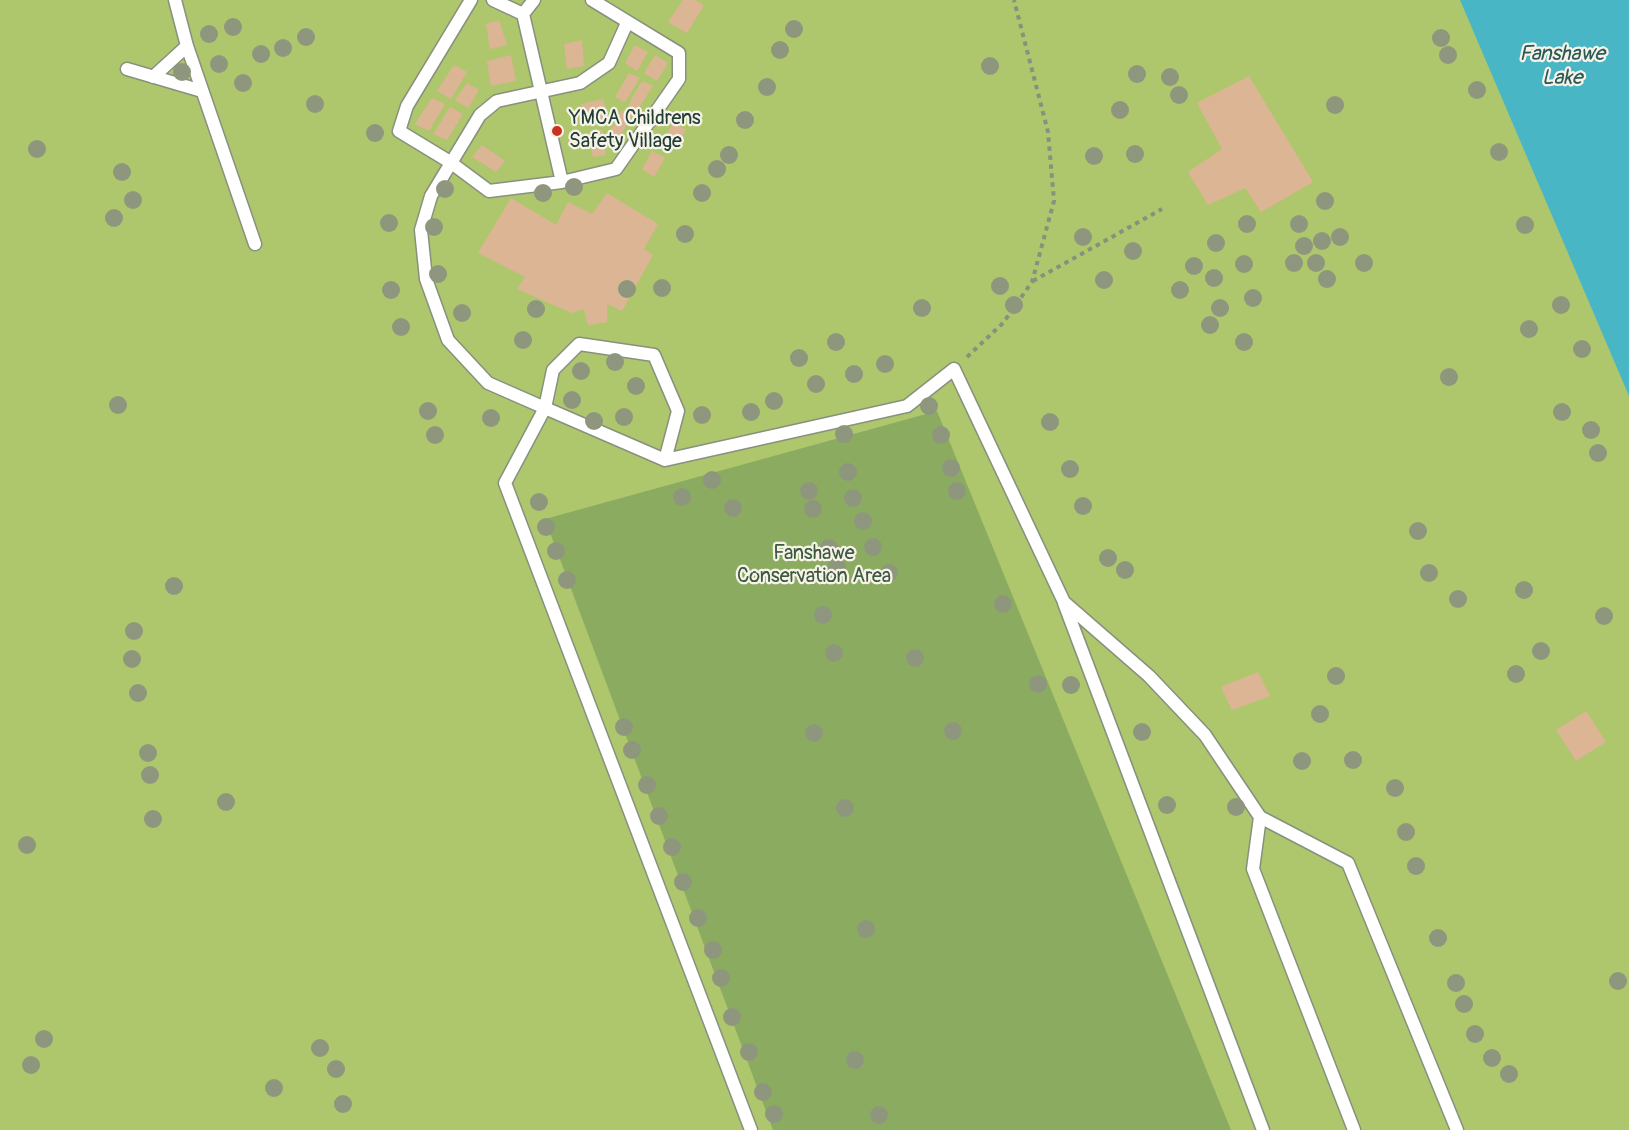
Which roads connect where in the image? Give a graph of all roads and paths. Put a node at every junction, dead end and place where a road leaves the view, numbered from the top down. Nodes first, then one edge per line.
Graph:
1 (175, 0) edge
2 (471, 0) edge
3 (493, 0) edge
4 (534, 0) edge
5 (592, 0) edge
6 (1014, 0) edge
7 (524, 14) junction
8 (627, 23) junction
9 (187, 46) junction
10 (127, 69) dead end
11 (153, 77) junction
12 (202, 91) junction
13 (542, 91) junction
14 (450, 162) junction
15 (562, 182) junction
16 (1162, 209) dead end
17 (255, 244) dead end
18 (1032, 282) junction
19 (954, 369) junction
20 (545, 408) junction
21 (665, 460) junction
22 (1064, 602) junction
23 (1260, 817) junction
24 (751, 1130) edge
25 (1263, 1130) edge
26 (1354, 1130) edge
27 (1457, 1130) edge

1 - 9 lane
2 - 14 lane
3 - 7 lane
4 - 7 lane
5 - 8 lane
6 - 18 path
7 - 13 lane
8 - 13 lane
8 - 15 lane
9 - 11 lane
9 - 12 lane
10 - 11 lane
11 - 12 lane
12 - 17 lane
13 - 14 lane
13 - 15 lane
14 - 15 lane
14 - 20 lane
16 - 18 path
18 - 19 path
19 - 21 lane
19 - 22 lane
20 - 21 lane
20 - 21 lane
20 - 24 lane
22 - 23 lane
22 - 25 lane
23 - 26 lane
23 - 27 lane

